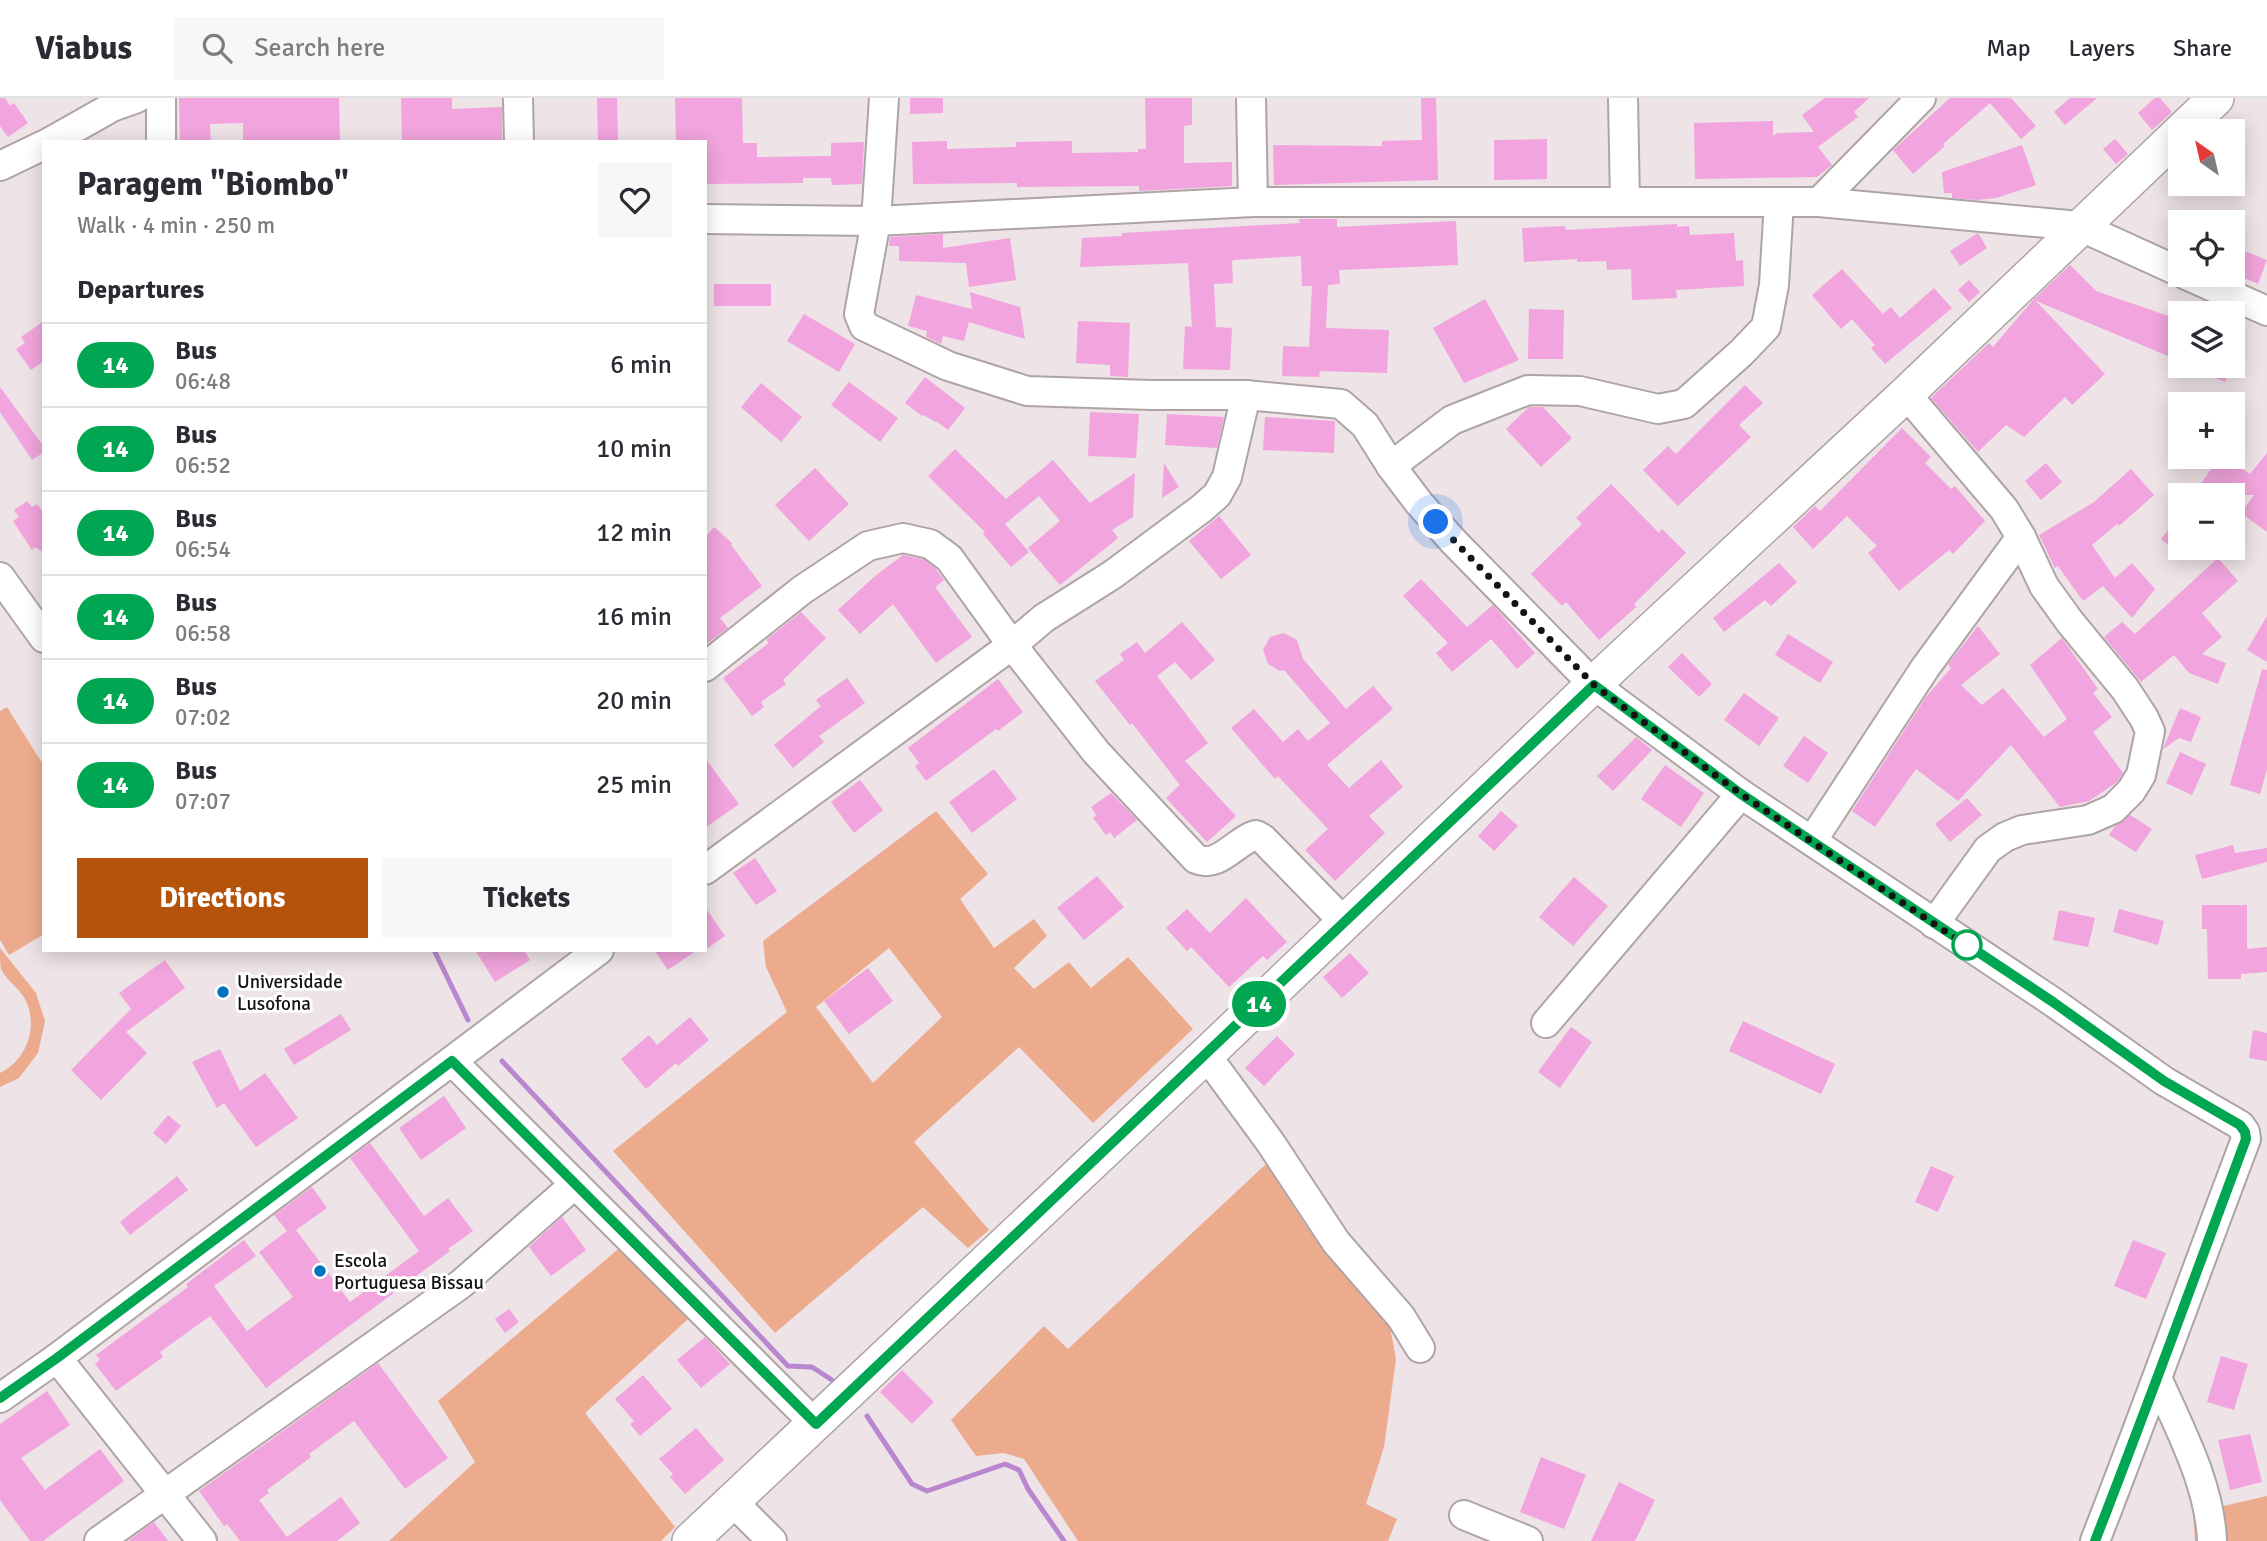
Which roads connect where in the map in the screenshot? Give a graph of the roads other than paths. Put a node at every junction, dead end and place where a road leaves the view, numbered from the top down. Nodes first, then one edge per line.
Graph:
1 (137, 98) edge
2 (162, 98) edge
3 (518, 98) edge
4 (884, 98) edge
5 (1251, 98) edge
6 (1623, 98) edge
7 (1921, 98) edge
8 (2216, 98) edge
9 (54, 140) edge
10 (161, 140) edge
11 (519, 140) edge
12 (42, 146) edge
13 (0, 166) edge
14 (1253, 202) junction
15 (1625, 202) junction
16 (1779, 202) junction
17 (1819, 202) junction
18 (707, 219) edge
19 (876, 220) junction
20 (2080, 226) junction
21 (2168, 266) edge
22 (2213, 287) edge
23 (2267, 311) edge
24 (1906, 394) junction
25 (1246, 395) junction
26 (1391, 466) junction
27 (2021, 537) junction
28 (0, 577) edge
29 (42, 635) edge
30 (1012, 645) junction
31 (707, 665) edge
32 (1594, 685) junction
33 (1741, 794) junction
34 (1812, 841) junction
35 (707, 869) edge
36 (1344, 922) junction
37 (1934, 924) junction
38 (596, 952) edge
39 (1546, 1023) dead end
40 (1206, 1055) junction
41 (452, 1061) junction
42 (575, 1184) junction
43 (1420, 1348) dead end
44 (57, 1358) junction
45 (2158, 1380) junction
46 (0, 1398) edge
47 (816, 1424) junction
48 (163, 1494) junction
49 (733, 1502) junction
50 (1464, 1515) dead end
51 (99, 1541) edge
52 (202, 1541) edge
53 (690, 1541) edge
54 (772, 1541) edge
55 (1528, 1541) edge
56 (2095, 1541) edge
57 (2212, 1541) edge

1 - 9 street
2 - 10 street
3 - 11 street
4 - 19 street
5 - 14 street
6 - 15 street
7 - 17 street
8 - 20 main road
12 - 13 street
14 - 15 street
14 - 19 street
15 - 16 street
16 - 17 street
16 - 26 street
17 - 20 street
18 - 19 street
19 - 25 street
20 - 21 street
20 - 24 main road
22 - 23 street
24 - 27 street
24 - 32 main road
25 - 26 street
25 - 30 street
26 - 32 street
27 - 34 street
27 - 37 street
28 - 29 street
30 - 31 street
30 - 35 street
30 - 36 street
32 - 33 street
32 - 36 main road
33 - 34 street
33 - 39 street
34 - 37 street
36 - 40 main road
37 - 45 street
38 - 41 street
40 - 43 street
40 - 47 main road
41 - 42 street
41 - 44 street
42 - 47 street
42 - 48 street
44 - 46 street
44 - 48 street
45 - 56 street
45 - 57 street
47 - 49 main road
48 - 51 street
48 - 52 street
49 - 53 main road
49 - 54 street
50 - 55 street

